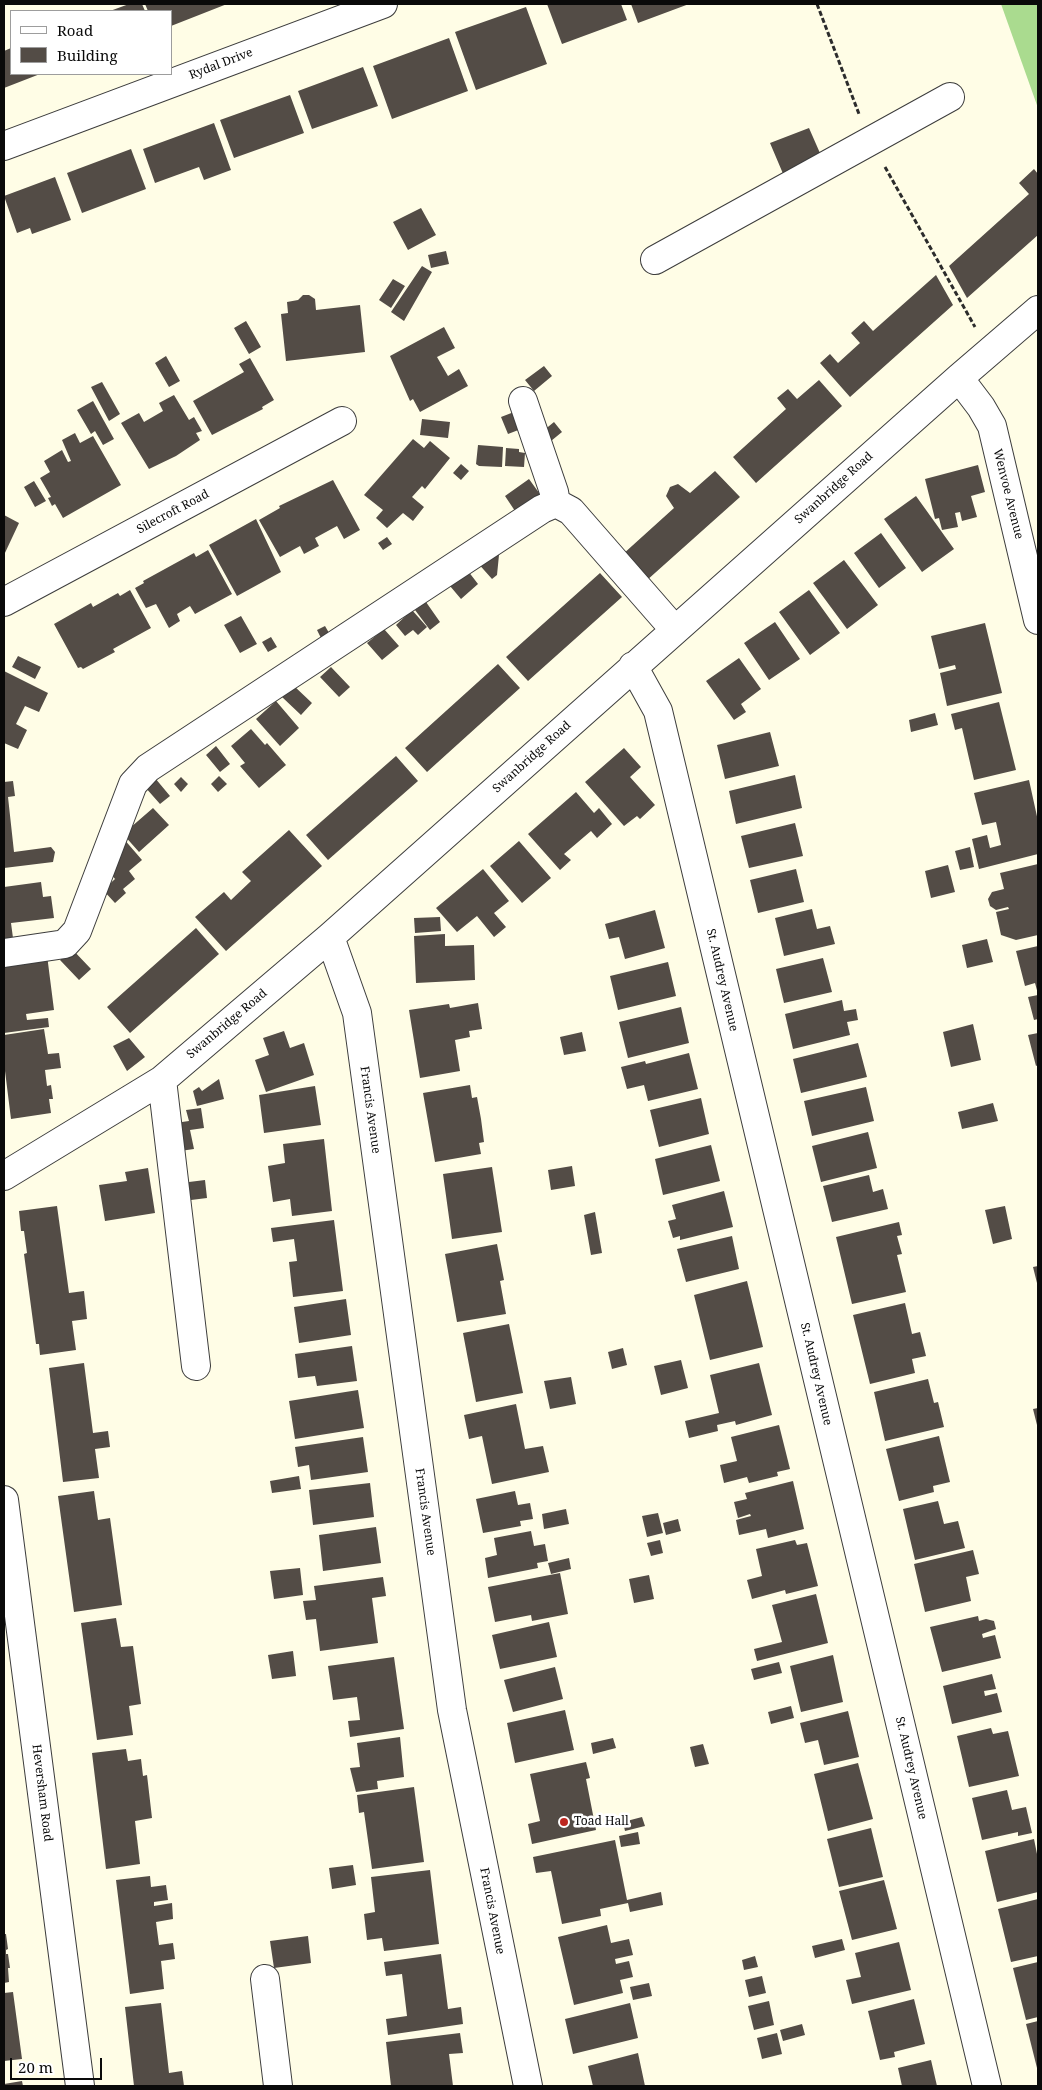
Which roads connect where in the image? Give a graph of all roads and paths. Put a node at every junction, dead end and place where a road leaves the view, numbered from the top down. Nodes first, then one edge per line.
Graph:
1 (383, 4) edge
2 (817, 4) edge
3 (950, 97) dead end
4 (870, 140) junction
5 (4, 146) edge
6 (655, 260) dead end
7 (1038, 310) edge
8 (989, 351) junction
9 (959, 378) junction
10 (523, 401) dead end
11 (342, 421) dead end
12 (556, 503) junction
13 (4, 602) edge
14 (1038, 620) edge
15 (674, 629) junction
16 (633, 666) junction
17 (330, 937) junction
18 (4, 953) edge
19 (162, 1080) junction
20 (4, 1176) edge
21 (196, 1366) dead end
22 (4, 1500) edge
23 (265, 1979) dead end
24 (80, 2086) edge
25 (278, 2086) edge
26 (528, 2086) edge
27 (987, 2086) edge

1 - 5 street, Rydal Drive
2 - 4 path
3 - 4 street
4 - 6 street
4 - 8 path
7 - 8 street, Swanbridge Road
8 - 9 street, Swanbridge Road
9 - 14 street, Wenvoe Avenue
9 - 15 street, Swanbridge Road
10 - 12 street
11 - 13 street, Silecroft Road
12 - 15 street
12 - 18 street
15 - 16 street, Swanbridge Road
16 - 17 street, Swanbridge Road
16 - 27 street, St. Audrey Avenue
17 - 19 street, Swanbridge Road
17 - 26 street, Francis Avenue
19 - 20 street, Swanbridge Road
19 - 21 street
22 - 24 street, Heversham Road
23 - 25 street

